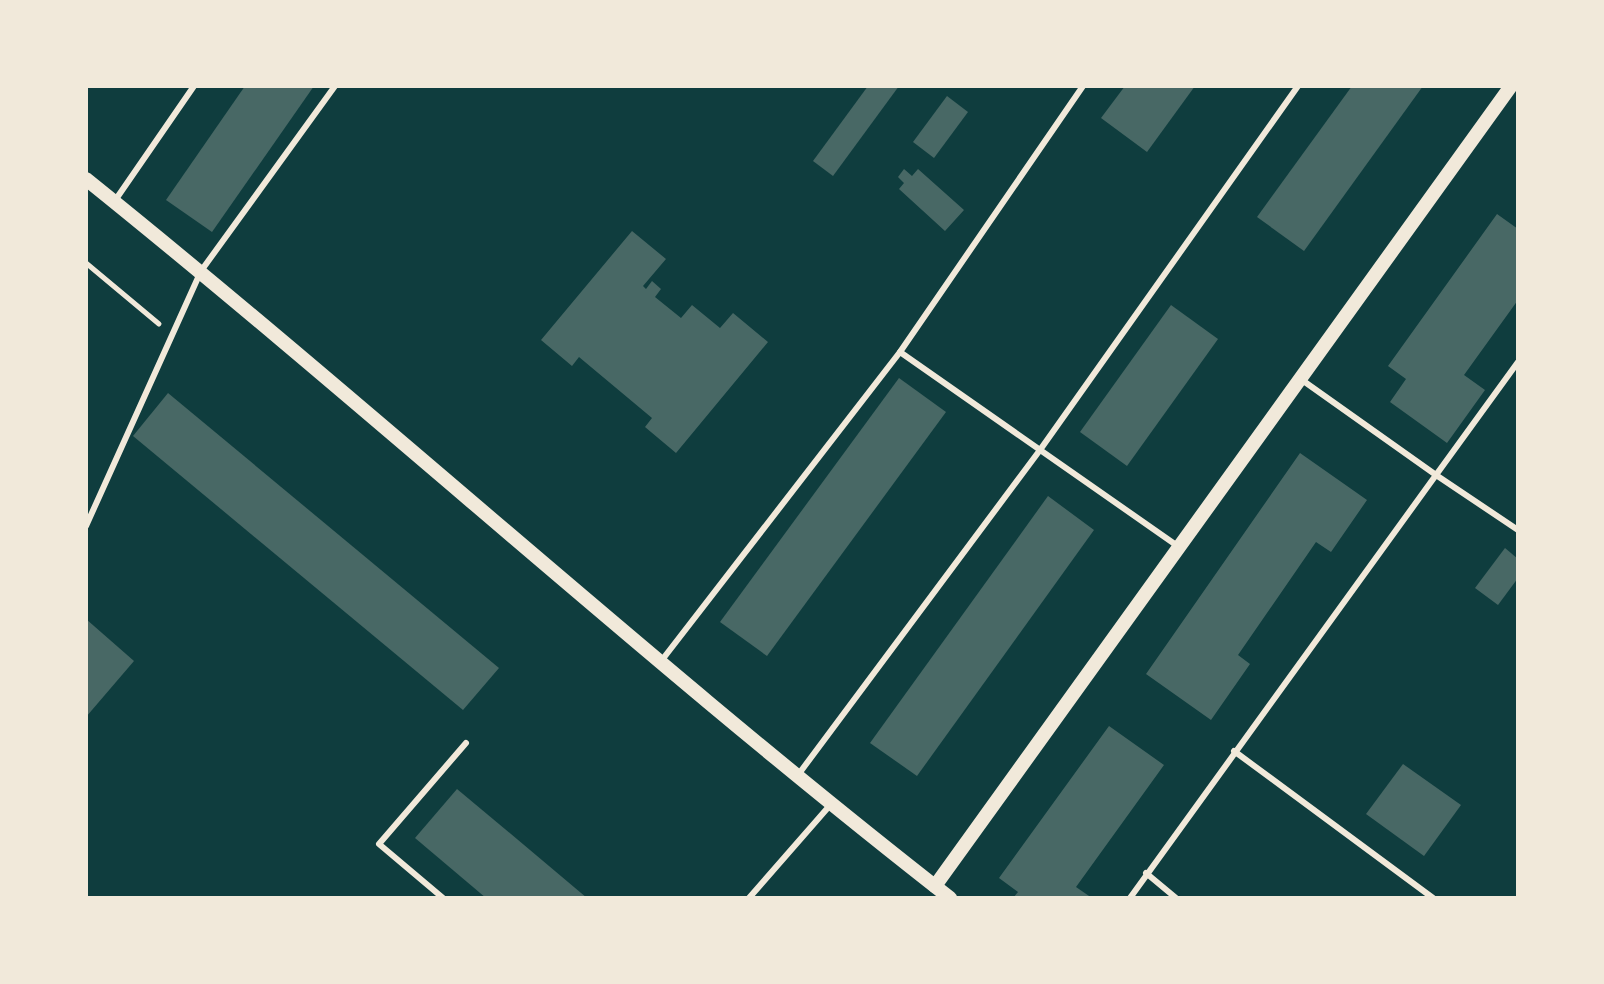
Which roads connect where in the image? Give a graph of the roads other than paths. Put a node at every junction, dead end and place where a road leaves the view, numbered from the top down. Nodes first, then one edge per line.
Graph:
1 (194, 86) edge
2 (335, 86) edge
3 (1083, 86) edge
4 (1298, 86) edge
5 (1511, 86) edge
6 (86, 179) edge
7 (114, 202) junction
8 (201, 271) junction
9 (900, 352) junction
10 (1518, 362) edge
11 (1301, 379) junction
12 (1040, 450) junction
13 (1436, 475) junction
14 (86, 526) edge
15 (1518, 530) edge
16 (1179, 548) junction
17 (661, 661) junction
18 (466, 743) dead end
19 (1234, 751) junction
20 (798, 775) junction
21 (832, 803) junction
22 (1146, 873) junction
23 (935, 886) junction
24 (443, 898) edge
25 (749, 898) edge
26 (950, 898) edge
27 (1130, 898) edge
28 (1176, 898) edge
29 (1433, 898) edge

1 - 7 lane
2 - 8 lane
3 - 9 lane
4 - 12 lane
5 - 11 street
6 - 7 street
7 - 8 street
8 - 14 lane
8 - 17 street
9 - 12 lane
9 - 17 lane
10 - 13 lane
11 - 13 lane
11 - 16 street
12 - 16 lane
12 - 20 lane
13 - 15 lane
13 - 19 lane
16 - 23 street
17 - 20 street
18 - 24 lane
19 - 22 lane
19 - 29 lane
20 - 21 street
21 - 23 street
21 - 25 lane
22 - 27 lane
22 - 28 lane
23 - 26 street

